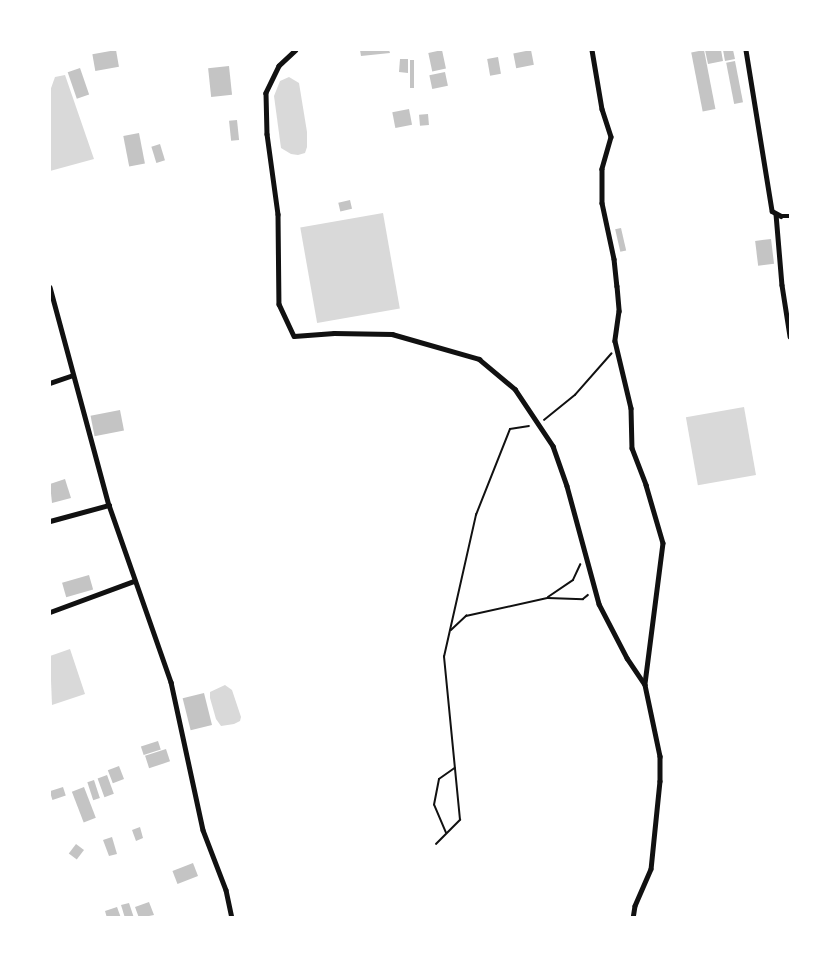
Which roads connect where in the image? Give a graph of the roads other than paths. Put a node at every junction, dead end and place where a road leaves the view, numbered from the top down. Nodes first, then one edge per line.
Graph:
1 (296, 50) edge
2 (592, 50) edge
3 (746, 50) edge
4 (776, 214) junction
5 (790, 216) edge
6 (50, 287) edge
7 (790, 336) edge
8 (73, 375) junction
9 (50, 383) edge
10 (109, 505) junction
11 (50, 521) edge
12 (134, 580) junction
13 (50, 612) edge
14 (645, 685) junction
15 (232, 918) edge
16 (633, 918) edge

1 - 14 street
2 - 14 street
3 - 4 street
4 - 5 street
4 - 7 street
6 - 8 street
8 - 9 street
8 - 10 street
10 - 11 street
10 - 12 street
12 - 13 street
12 - 15 street
14 - 16 street

